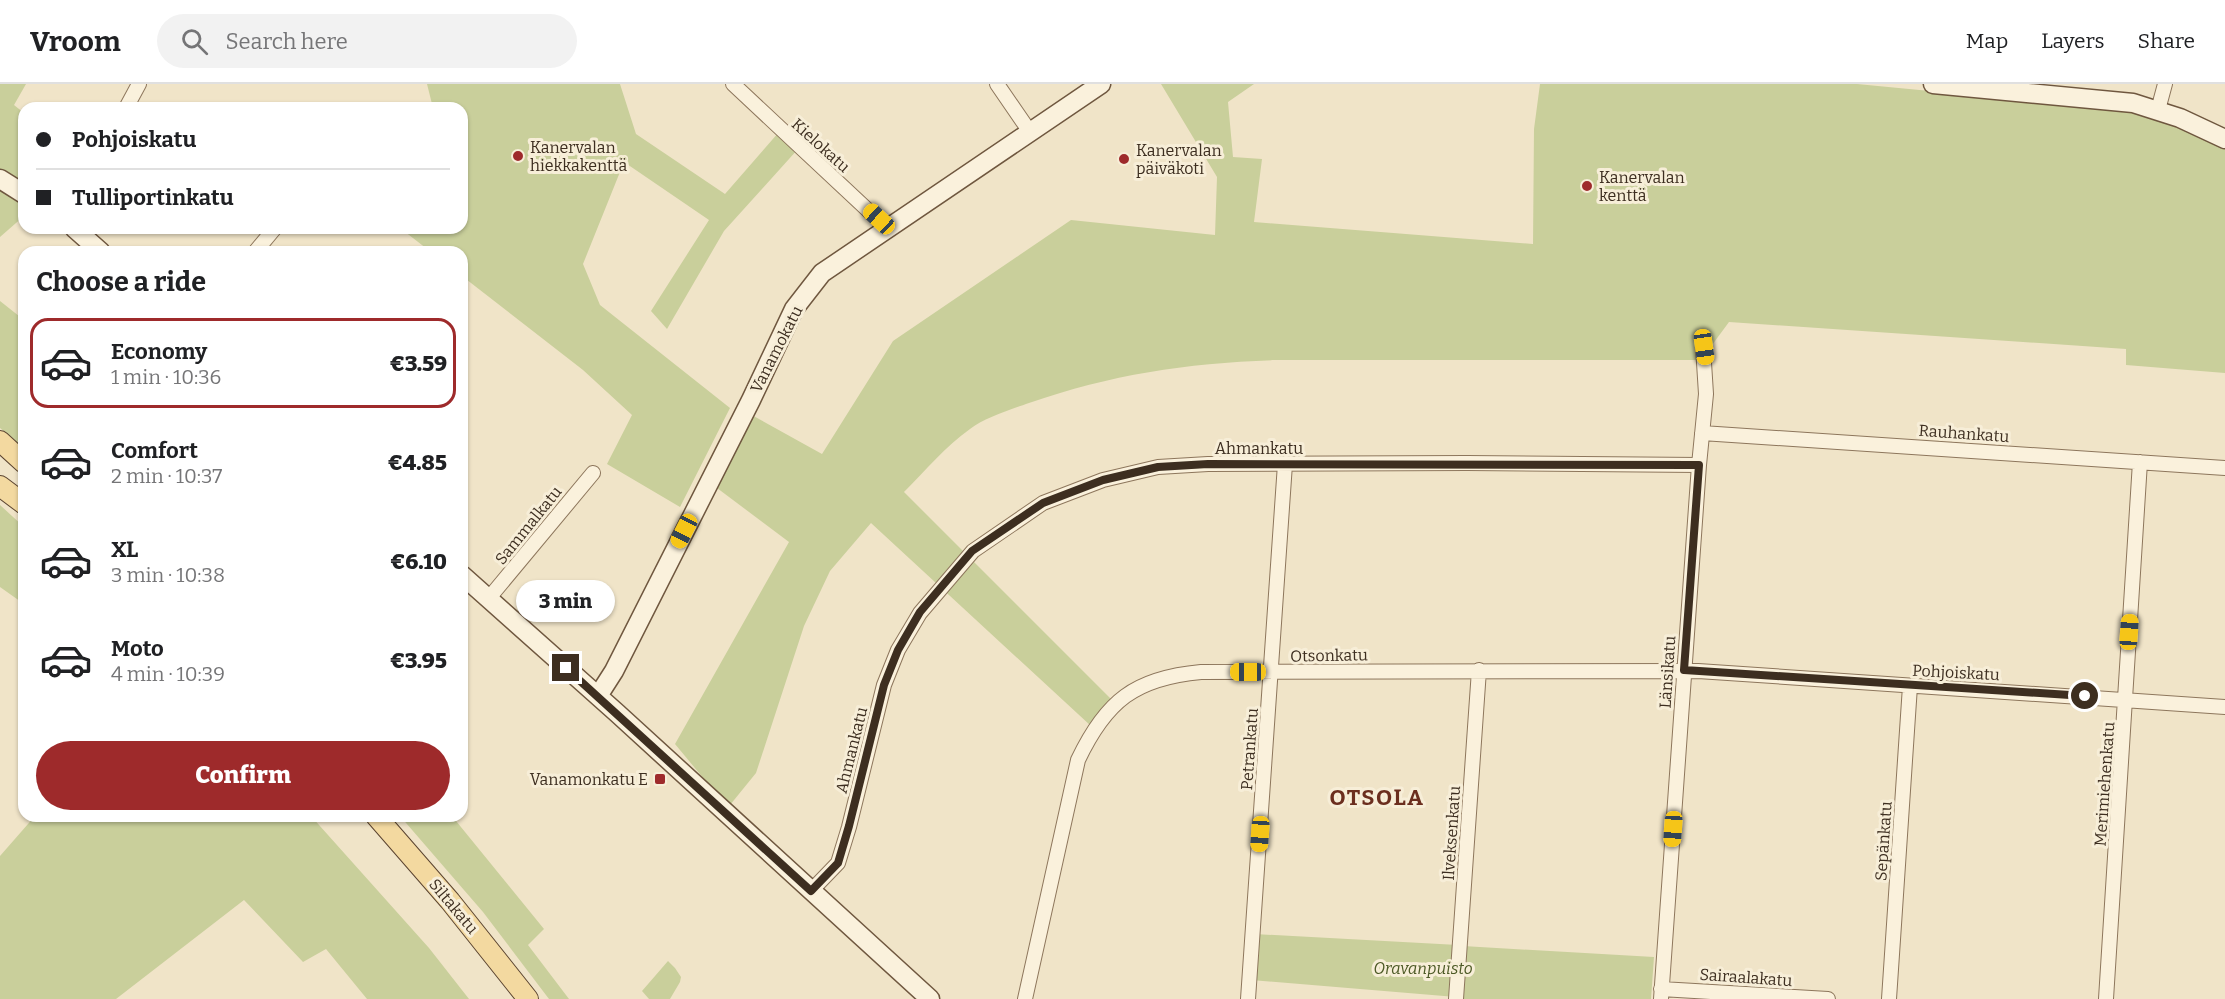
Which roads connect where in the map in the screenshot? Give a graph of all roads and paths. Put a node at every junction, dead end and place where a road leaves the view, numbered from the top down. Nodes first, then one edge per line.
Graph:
1 (139, 84) edge
2 (733, 84) edge
3 (997, 84) edge
4 (1101, 84) edge
5 (1933, 84) edge
6 (2165, 84) edge
7 (129, 102) edge
8 (2158, 110) junction
9 (1030, 132) junction
10 (2225, 139) edge
11 (0, 179) edge
12 (18, 190) edge
13 (888, 229) junction
14 (81, 234) edge
15 (269, 234) edge
16 (94, 246) edge
17 (260, 246) edge
18 (1704, 347) dead end
19 (1701, 433) junction
20 (0, 441) edge
21 (18, 458) edge
22 (2140, 462) junction
23 (1285, 464) junction
24 (1699, 465) junction
25 (2225, 468) edge
26 (593, 473) dead end
27 (0, 486) edge
28 (18, 500) edge
29 (468, 580) edge
30 (489, 598) junction
31 (1479, 670) junction
32 (1684, 670) junction
33 (1271, 672) junction
34 (1910, 686) junction
35 (598, 696) junction
36 (2124, 699) junction
37 (2225, 707) edge
38 (381, 822) edge
39 (811, 891) junction
40 (1661, 994) edge
41 (528, 999) edge
42 (930, 999) edge
43 (1025, 999) edge
44 (1248, 999) edge
45 (1456, 999) edge
46 (1828, 999) edge
47 (1889, 999) edge
48 (2106, 999) edge

1 - 7 street
2 - 13 street, Kielokatu
3 - 9 street
4 - 9 street, Vanamokatu
5 - 8 street
6 - 8 street
8 - 10 street
9 - 13 street, Vanamokatu
11 - 12 street
13 - 35 street, Vanamokatu
14 - 16 street
15 - 17 street
18 - 19 street, Länsikatu
19 - 22 street, Rauhankatu
19 - 24 street, Länsikatu
20 - 21 main road
22 - 25 street, Rauhankatu
22 - 36 street, Merimiehenkatu
23 - 24 street, Ahmankatu
23 - 33 street, Petrankatu
23 - 39 street, Ahmankatu
24 - 32 street, Länsikatu
26 - 30 street, Sammalkatu
27 - 28 main road
29 - 30 street
30 - 35 street
31 - 32 street, Otsonkatu
31 - 33 street, Otsonkatu
31 - 45 street, Ilveksenkatu
32 - 34 street, Pohjoiskatu
32 - 40 street, Länsikatu
33 - 43 street, Otsonkatu
33 - 44 street, Petrankatu
34 - 36 street, Pohjoiskatu
34 - 47 street, Sepänkatu
35 - 39 street
36 - 37 street, Pohjoiskatu
36 - 48 street, Merimiehenkatu
38 - 41 main road, Siltakatu
39 - 42 street
40 - 46 street, Sairaalakatu

